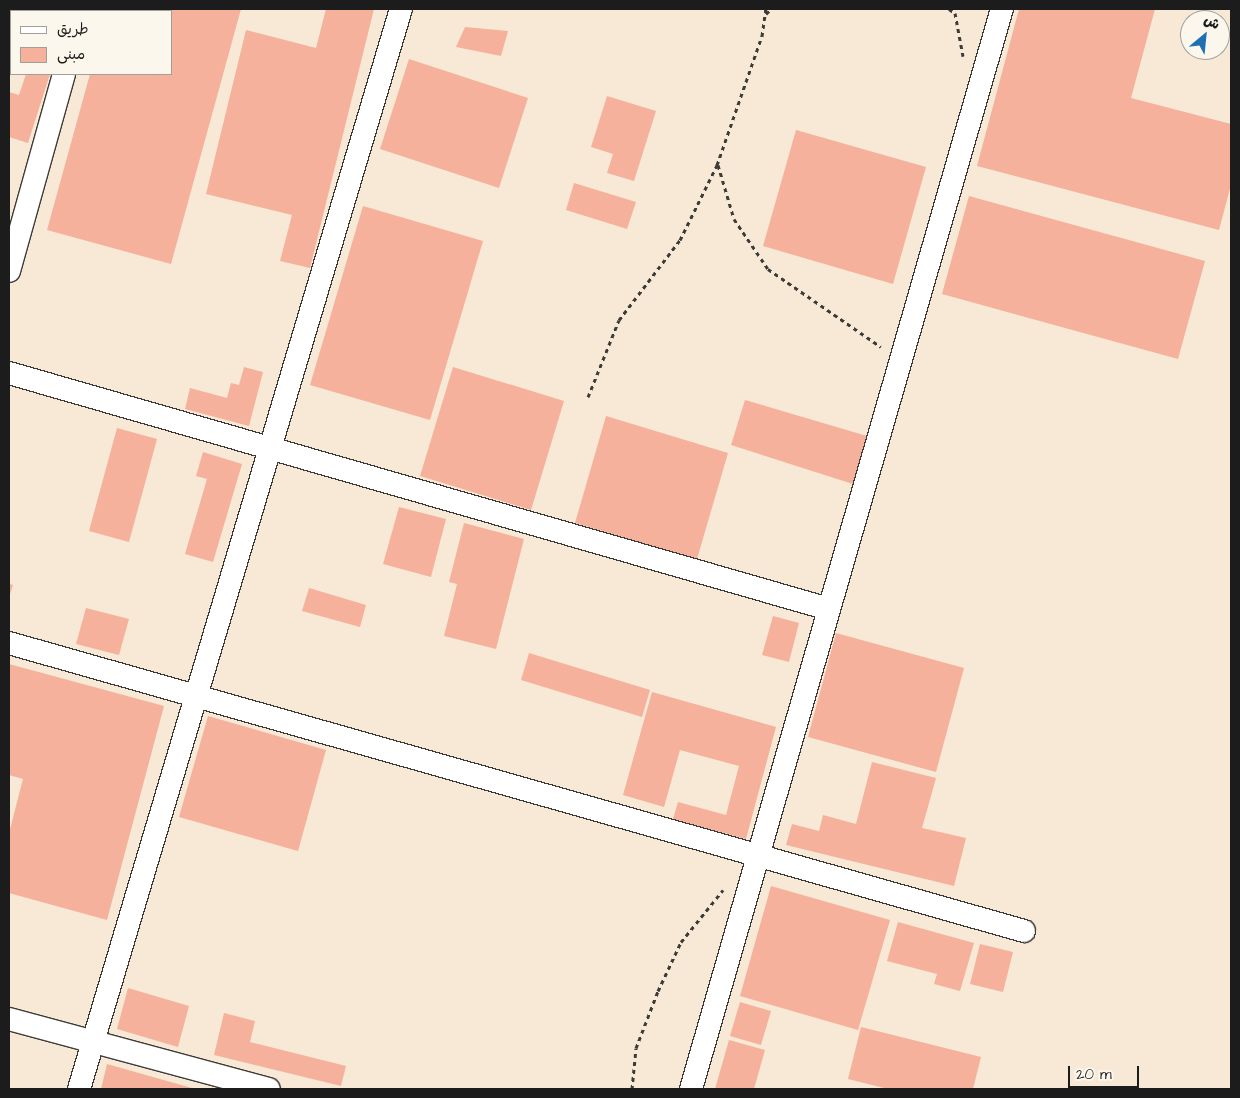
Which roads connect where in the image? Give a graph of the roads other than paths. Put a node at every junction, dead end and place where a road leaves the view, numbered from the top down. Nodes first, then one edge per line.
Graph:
1 (401, 9) edge
2 (1002, 9) edge
3 (64, 75) edge
4 (9, 271) edge
5 (9, 373) edge
6 (270, 448) junction
7 (829, 609) junction
8 (9, 643) edge
9 (195, 696) junction
10 (759, 855) junction
11 (1024, 931) dead end
12 (9, 1019) edge
13 (93, 1043) junction
14 (79, 1089) edge
15 (270, 1089) edge
16 (691, 1089) edge

1 - 6 street
2 - 7 street
3 - 4 street
5 - 6 street
6 - 7 street
6 - 9 street
7 - 10 street
8 - 9 street
9 - 10 street
9 - 13 street
10 - 11 street
10 - 16 street
12 - 13 street
13 - 14 street
13 - 15 street

